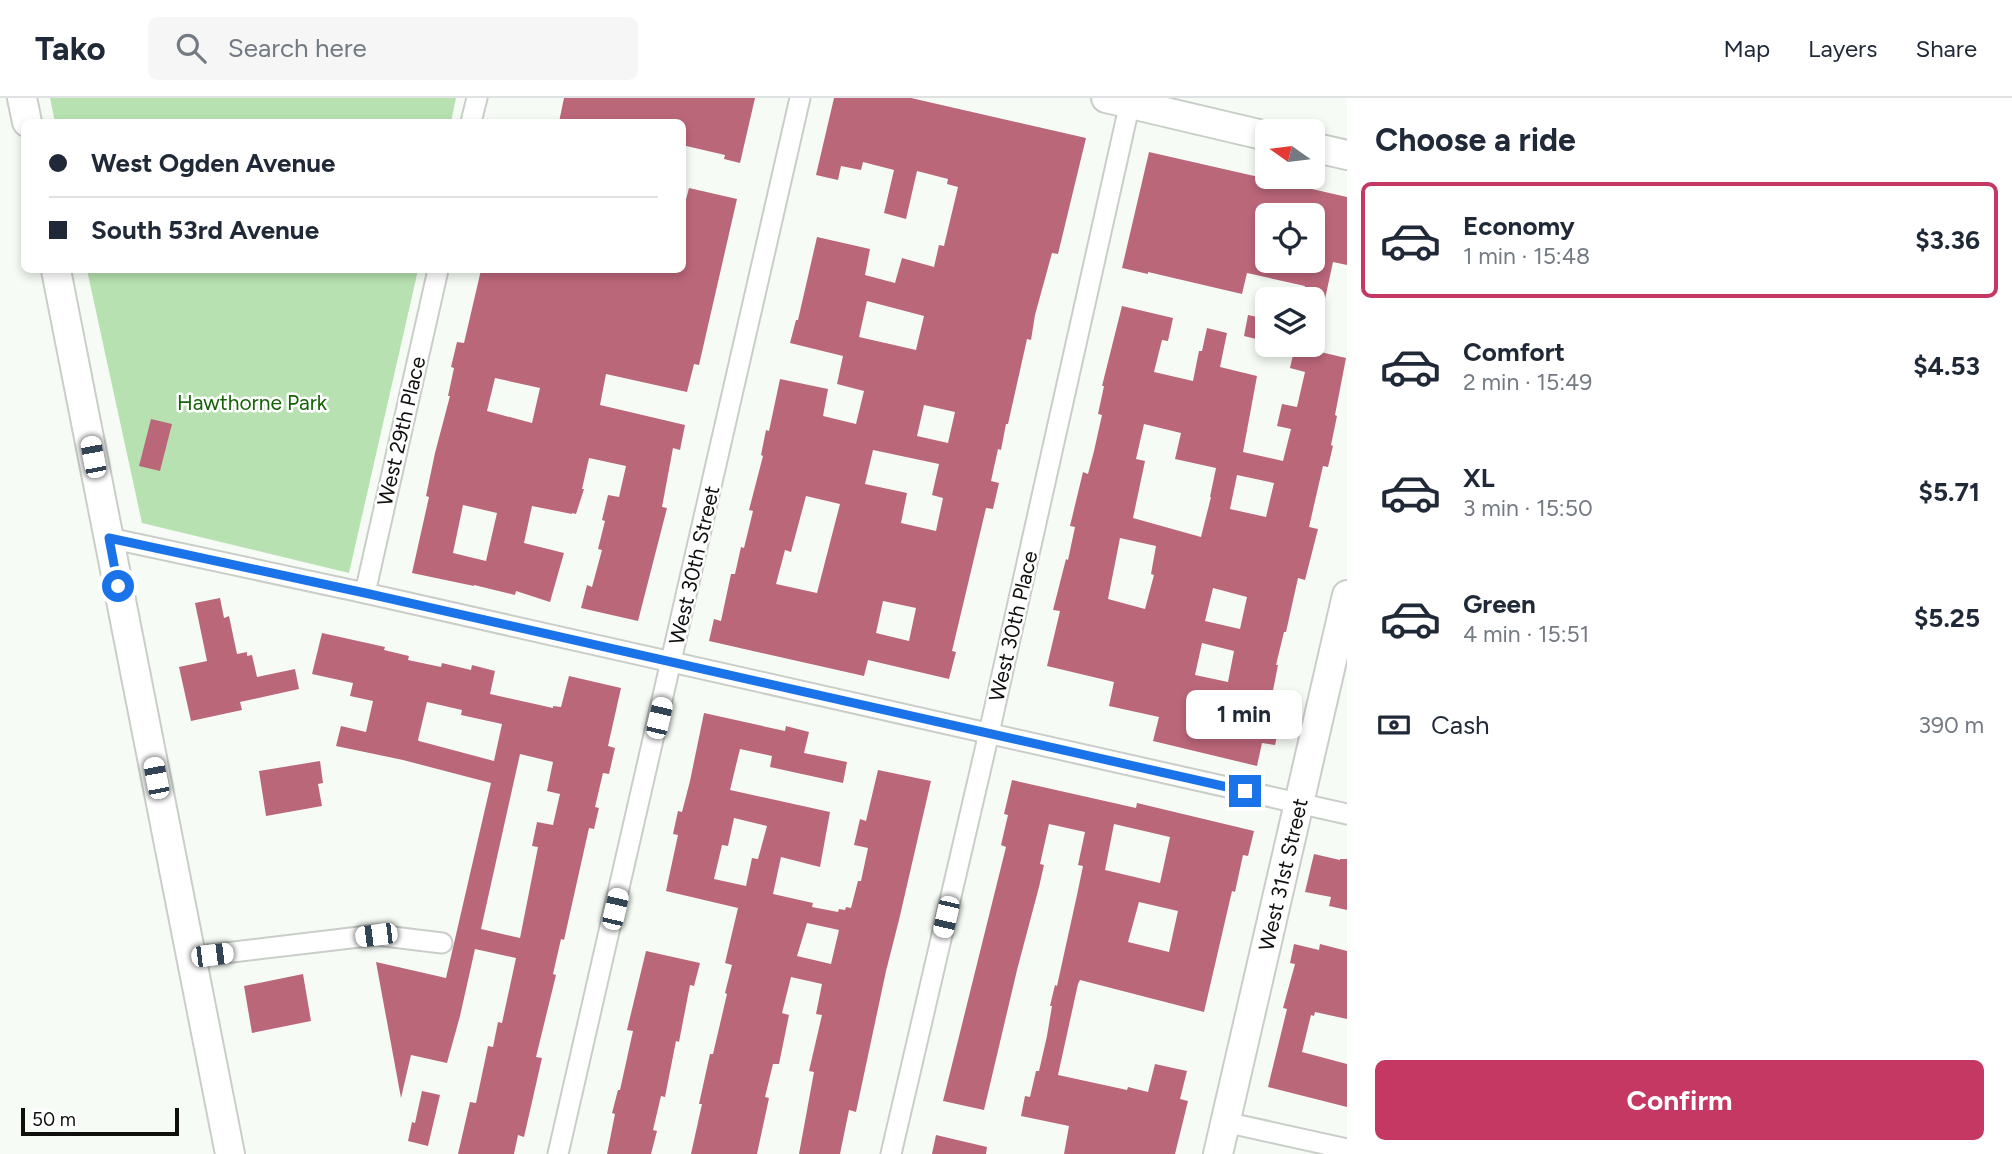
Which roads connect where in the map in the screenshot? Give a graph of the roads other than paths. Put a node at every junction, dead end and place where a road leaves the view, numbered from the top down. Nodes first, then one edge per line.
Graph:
1 (22, 98) edge
2 (477, 98) edge
3 (800, 98) edge
4 (1122, 100) edge
5 (26, 119) edge
6 (472, 119) edge
7 (1255, 133) edge
8 (1325, 150) edge
9 (1347, 155) edge
10 (57, 273) edge
11 (437, 273) edge
12 (109, 538) junction
13 (365, 593) junction
14 (1347, 595) edge
15 (672, 663) junction
16 (989, 733) junction
17 (1299, 803) junction
18 (1347, 814) edge
19 (442, 943) dead end
20 (191, 957) junction
21 (1226, 1122) junction
22 (1347, 1149) edge
23 (230, 1154) edge
24 (558, 1154) edge
25 (891, 1154) edge
26 (1218, 1154) edge

1 - 5 main road
2 - 6 street
3 - 15 street, West 30th Street
4 - 7 main road
4 - 16 street, West 30th Place
8 - 9 main road
10 - 12 main road
11 - 13 street, West 29th Place
12 - 13 street
12 - 20 main road
13 - 15 street
14 - 17 main road, West 31st Street
15 - 16 street
15 - 24 street, West 30th Street
16 - 17 street
16 - 25 street, West 30th Place
17 - 18 street
17 - 21 main road, West 31st Street
19 - 20 street
20 - 23 main road
21 - 22 street
21 - 26 main road, West 31st Street

